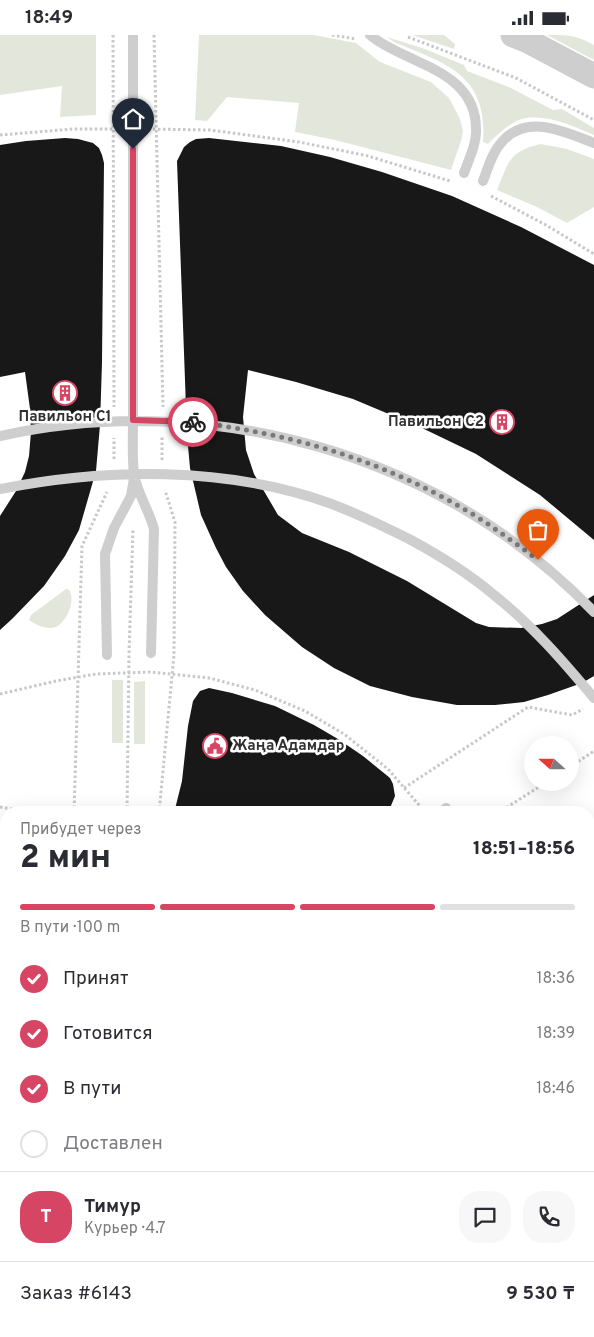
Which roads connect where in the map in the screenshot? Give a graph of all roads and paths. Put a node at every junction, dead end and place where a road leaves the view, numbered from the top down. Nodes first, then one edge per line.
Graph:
1 (133, 35) edge
2 (370, 35) edge
3 (402, 35) edge
4 (513, 35) edge
5 (594, 76) edge
6 (594, 120) edge
7 (133, 129) junction
8 (0, 135) edge
9 (594, 143) edge
10 (464, 173) dead end
11 (450, 181) dead end
12 (483, 181) dead end
13 (491, 196) dead end
14 (594, 254) edge
15 (133, 420) junction
16 (0, 436) edge
17 (134, 474) junction
18 (0, 489) edge
19 (134, 521) dead end
20 (594, 612) edge
21 (151, 653) dead end
22 (107, 655) dead end
23 (129, 673) junction
24 (0, 694) edge
25 (594, 698) edge
26 (580, 701) dead end
27 (586, 707) junction
28 (590, 712) dead end
29 (594, 751) edge
30 (579, 761) edge
31 (404, 788) junction
32 (532, 791) edge
33 (128, 806) edge
34 (420, 806) edge
35 (509, 806) edge

1 - 7 lane
2 - 10 lane
3 - 6 path
4 - 5 street
7 - 8 path
7 - 11 path
7 - 15 lane
9 - 12 lane
13 - 14 path
15 - 16 lane
15 - 17 lane
15 - 20 lane
17 - 18 lane
17 - 21 lane
17 - 22 lane
17 - 25 lane
19 - 23 path
23 - 24 path
23 - 31 path
23 - 33 path
26 - 27 path
27 - 28 path
27 - 31 path
29 - 30 path
31 - 34 path
32 - 35 path

